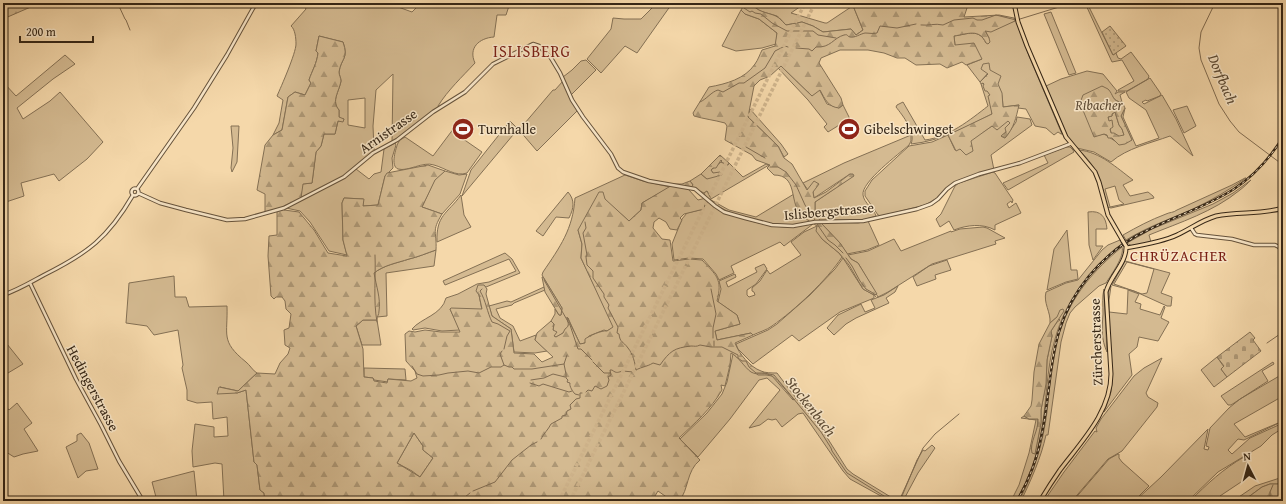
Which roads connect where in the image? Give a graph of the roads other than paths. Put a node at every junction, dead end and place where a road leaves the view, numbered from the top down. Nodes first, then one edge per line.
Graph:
1 (256, 3) edge
2 (1014, 3) edge
3 (533, 44) joint
4 (1070, 144) junction
5 (138, 189) junction
6 (138, 193) junction
7 (133, 195) junction
8 (1283, 208) edge
9 (1191, 228) junction
10 (1126, 247) junction
11 (1283, 252) edge
12 (30, 283) junction
13 (3, 295) edge
14 (143, 501) edge
15 (1040, 501) edge

1 - 5 street
2 - 4 main road
3 - 4 street, Islisbergstrasse
3 - 6 street, Arnistrasse
4 - 10 main road, bridge
5 - 6 street
5 - 7 street
6 - 7 street
7 - 12 street
8 - 9 main road
9 - 10 main road
9 - 11 street
10 - 15 main road, Zürcherstrasse
12 - 13 street
12 - 14 street, Hedingerstrasse

